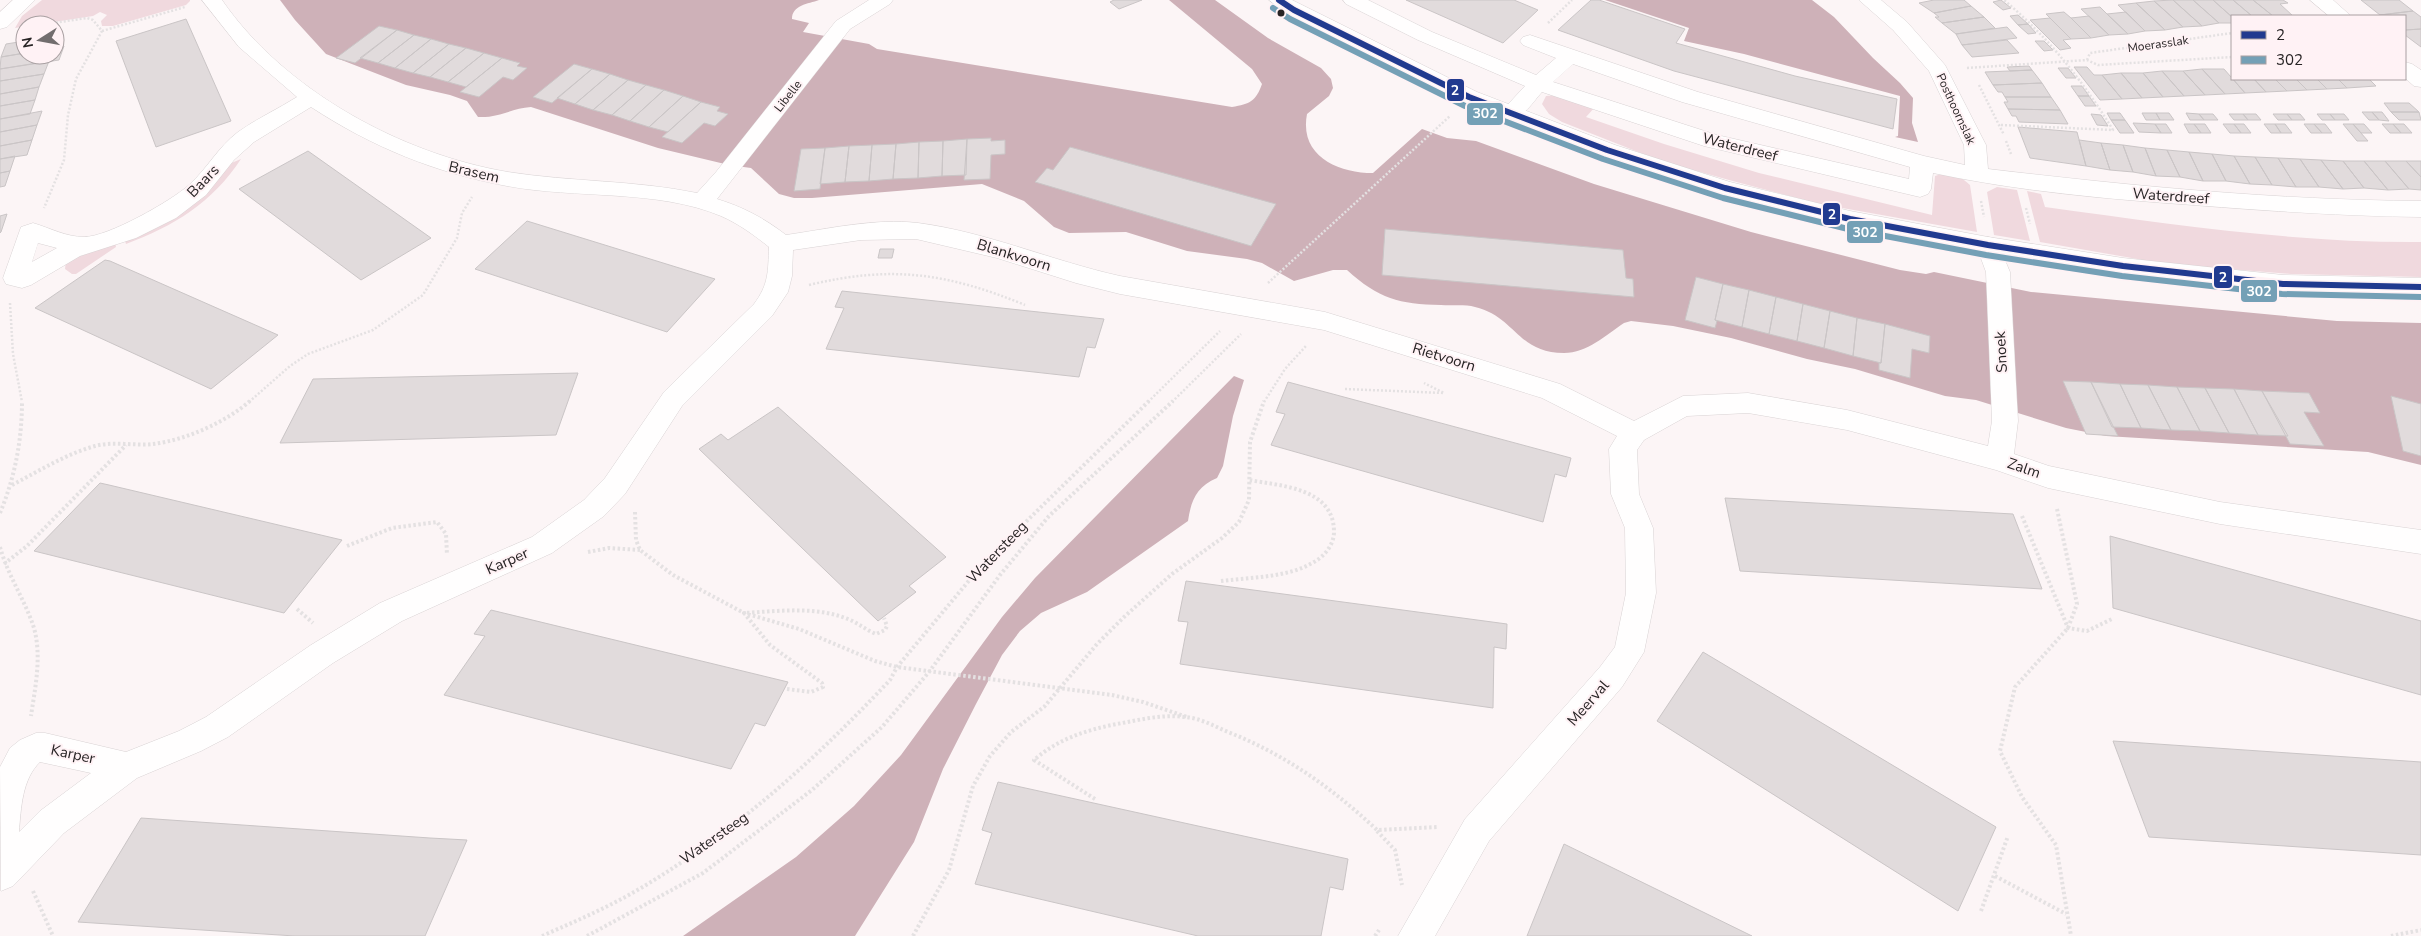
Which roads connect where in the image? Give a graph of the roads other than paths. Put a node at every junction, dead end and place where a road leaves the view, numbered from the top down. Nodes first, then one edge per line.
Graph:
1 (25, 0) edge
2 (882, 0) edge
3 (1279, 0) edge
4 (1353, 0) edge
5 (1869, 0) edge
6 (2320, 0) edge
7 (201, 2) edge
8 (2340, 15) edge
9 (0, 23) edge
10 (1530, 41) dead end
11 (1570, 56) junction
12 (2406, 69) edge
13 (2421, 81) edge
14 (1539, 83) junction
15 (311, 98) junction
16 (1510, 114) junction
17 (1922, 163) junction
18 (1977, 175) junction
19 (702, 201) junction
20 (2421, 209) edge
21 (781, 244) junction
22 (83, 245) junction
23 (1988, 245) junction
24 (2421, 287) edge
25 (1255, 308) joint
26 (1634, 433) junction
27 (1999, 460) junction
28 (2421, 542) edge
29 (126, 767) junction
30 (0, 875) edge
31 (1416, 936) edge

1 - 9 street
2 - 19 street, Libelle
3 - 16 street
4 - 14 street, Waterdreef
5 - 18 street, Posthoornslak
6 - 8 street
7 - 15 street, Brasem
10 - 11 street, Waterdreef
11 - 14 street
11 - 17 street, Waterdreef
12 - 13 street
14 - 16 street
14 - 17 street, Waterdreef
15 - 19 street, Brasem
15 - 22 street, Baars
16 - 23 street
17 - 18 street, Waterdreef
18 - 20 street, Waterdreef
19 - 21 street, Brasem
21 - 25 street, Blankvoorn
21 - 29 street, Karper
22 - 22 street, Baars
23 - 24 street
23 - 27 street, Snoek
25 - 26 street, Rietvoorn
26 - 27 street, Zalm
26 - 31 street, Meerval
27 - 28 street, Zalm
29 - 30 street, Karper
29 - 30 street, Karper

